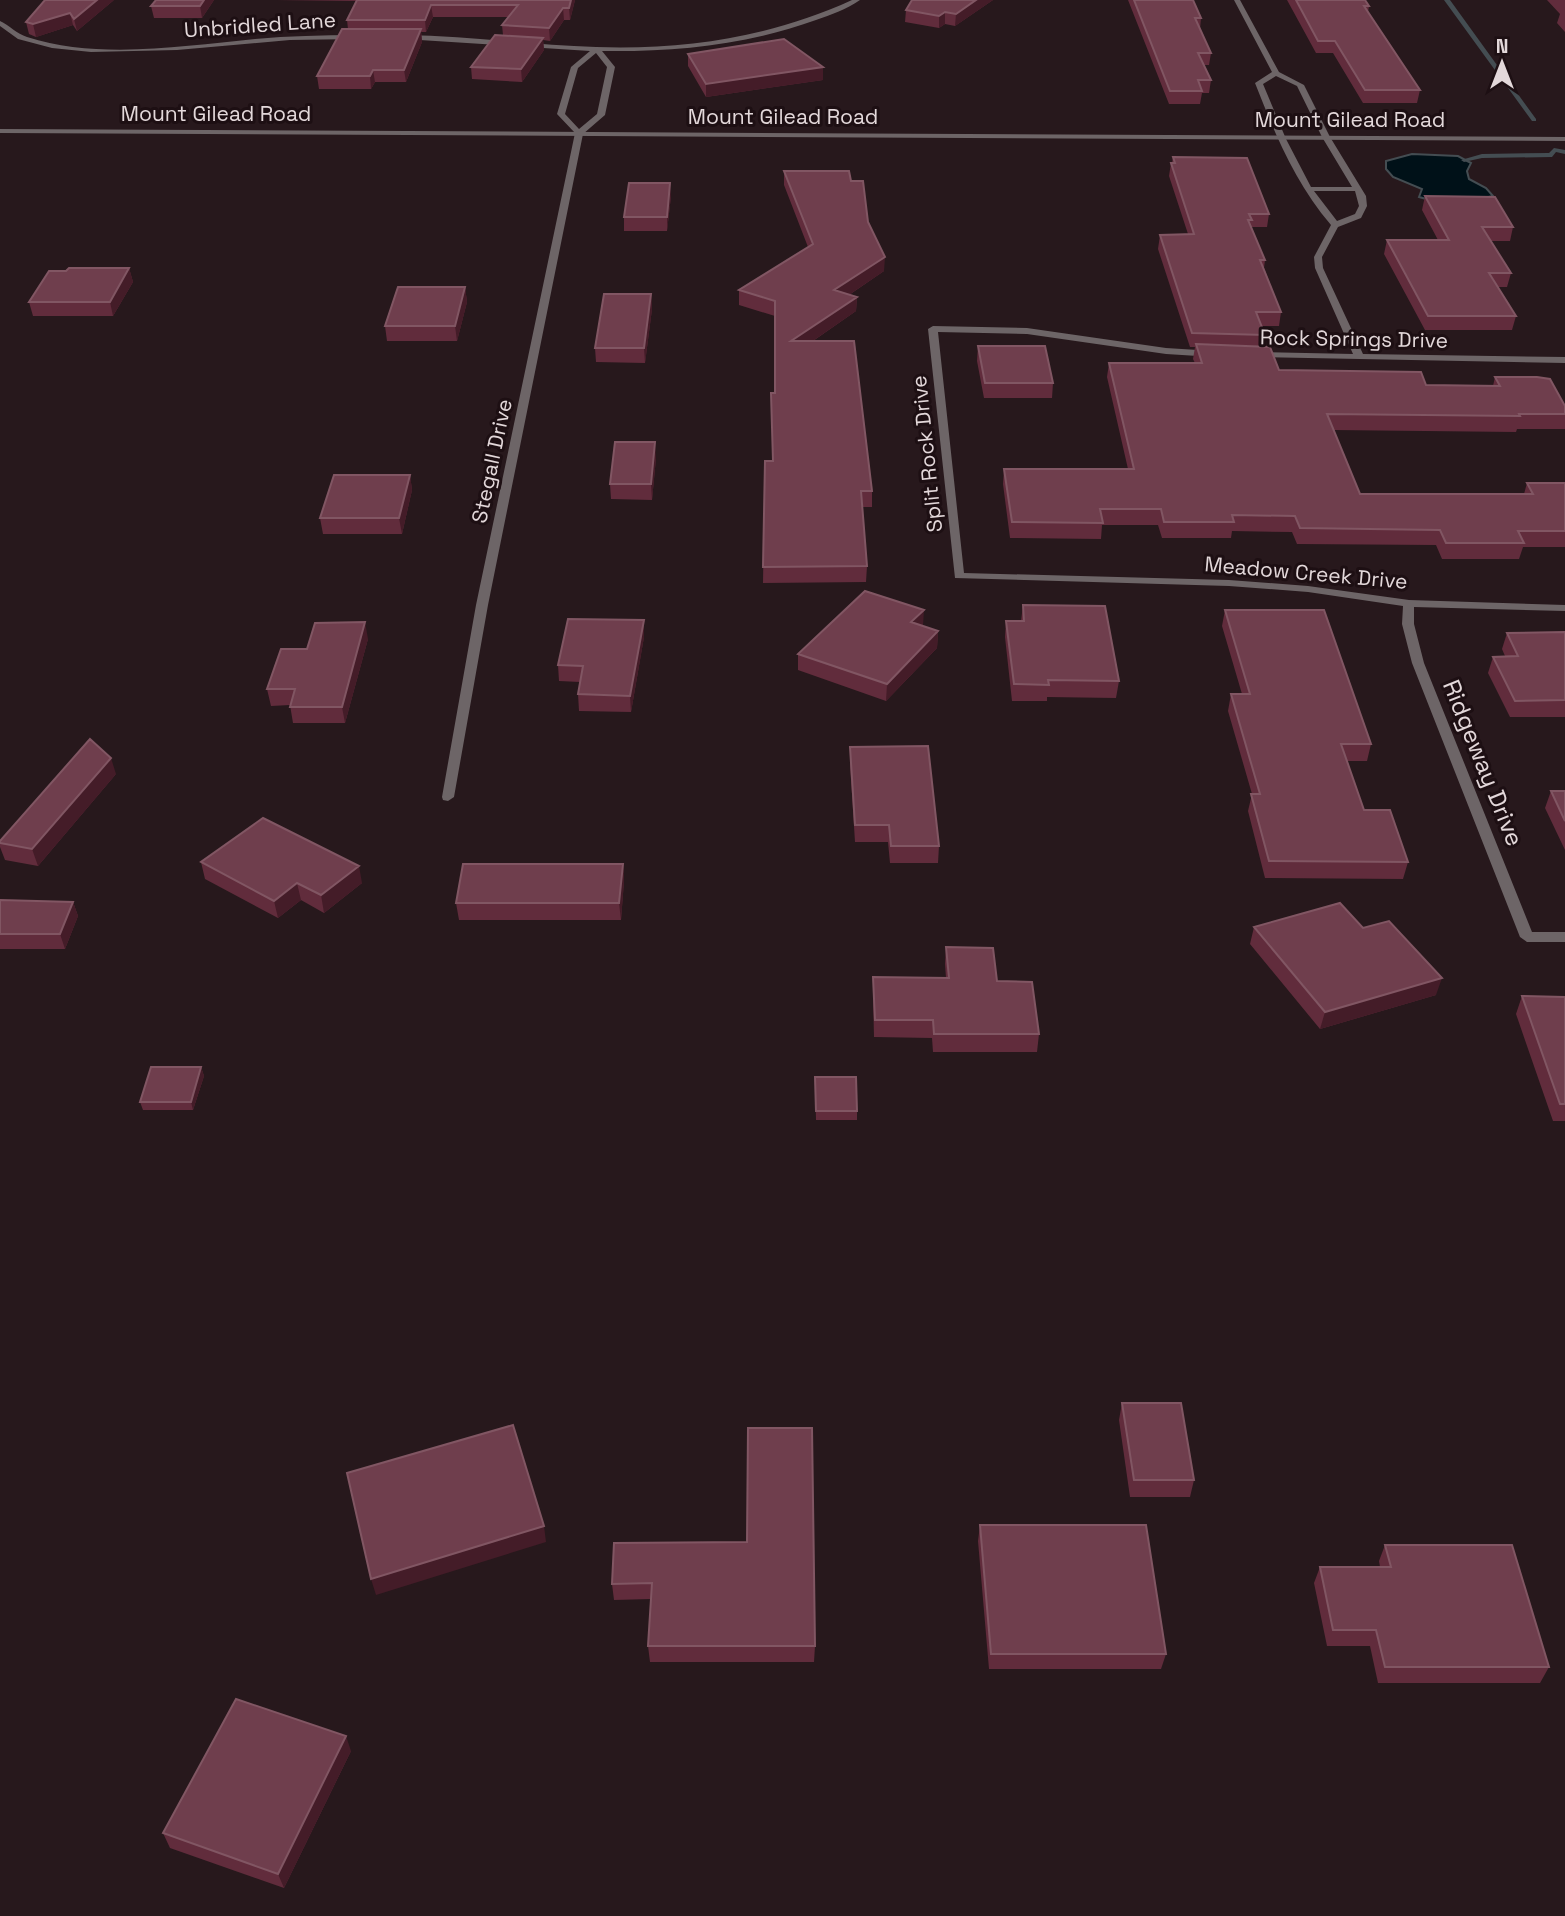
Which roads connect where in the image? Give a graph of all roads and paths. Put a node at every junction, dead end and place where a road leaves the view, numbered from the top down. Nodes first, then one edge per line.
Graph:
1 (857, 0) edge
2 (1237, 0) edge
3 (0, 23) edge
4 (360, 37) edge
5 (398, 37) edge
6 (597, 49) junction
7 (1276, 73) junction
8 (0, 131) edge
9 (579, 133) junction
10 (1280, 137) junction
11 (1326, 137) junction
12 (1565, 139) edge
13 (1309, 189) junction
14 (1358, 189) junction
15 (1335, 225) junction
16 (933, 329) joint
17 (1359, 356) junction
18 (1565, 360) edge
19 (959, 576) joint
20 (1409, 603) junction
21 (1565, 608) edge
22 (448, 797) dead end
23 (1565, 937) edge

1 - 6 street
2 - 7 street
3 - 4 street, Unbridled Lane
5 - 6 street
6 - 9 street
6 - 9 street
7 - 10 street
7 - 11 street
8 - 9 street, Mount Gilead Road
9 - 10 street, Mount Gilead Road
9 - 22 street, Stegall Drive
10 - 11 street, Mount Gilead Road
10 - 13 street
11 - 12 street, Mount Gilead Road
11 - 14 street
13 - 14 street
13 - 15 street
14 - 15 street
15 - 17 street
16 - 17 street, Rock Springs Drive
16 - 19 street, Split Rock Drive
17 - 18 street, Rock Springs Drive
19 - 20 street, Meadow Creek Drive
20 - 21 street, Meadow Creek Drive
20 - 23 street, Ridgeway Drive

